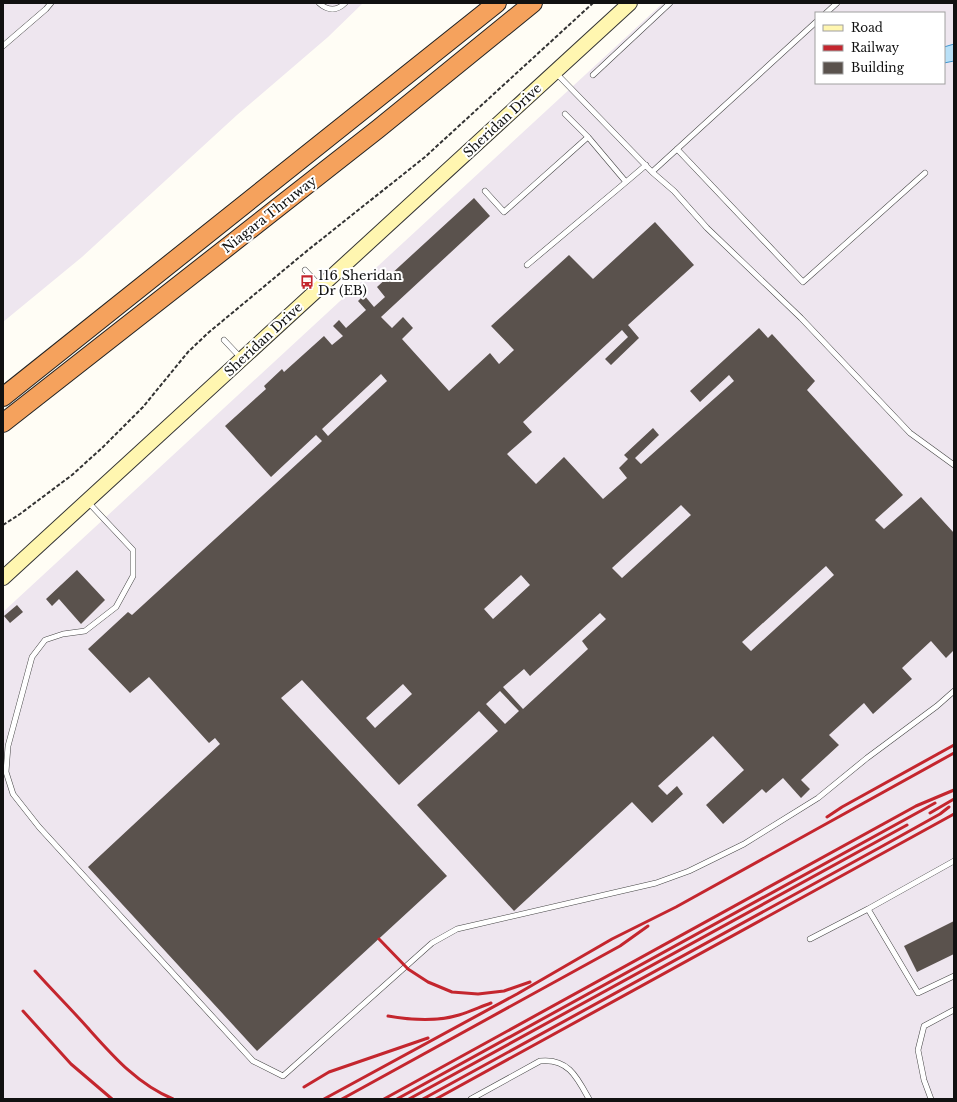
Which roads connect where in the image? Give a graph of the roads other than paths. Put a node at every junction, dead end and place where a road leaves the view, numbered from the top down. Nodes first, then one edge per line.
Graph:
1 (50, 3) edge
2 (319, 3) edge
3 (345, 3) edge
4 (498, 3) edge
5 (533, 3) edge
6 (630, 3) edge
7 (670, 3) edge
8 (837, 3) edge
9 (827, 12) edge
10 (815, 23) edge
11 (3, 46) edge
12 (555, 72) junction
13 (593, 75) dead end
14 (565, 114) dead end
15 (588, 137) junction
16 (677, 149) junction
17 (646, 165) junction
18 (652, 172) junction
19 (925, 173) dead end
20 (626, 182) junction
21 (485, 191) dead end
22 (527, 265) dead end
23 (305, 270) dead end
24 (321, 287) junction
25 (224, 340) dead end
26 (242, 359) junction
27 (3, 396) edge
28 (3, 422) edge
29 (954, 465) edge
30 (88, 501) junction
31 (3, 578) edge
32 (954, 690) edge
33 (3, 777) edge
34 (11, 788) junction
35 (954, 861) edge
36 (868, 909) junction
37 (810, 939) dead end
38 (954, 976) edge
39 (954, 1010) edge
40 (471, 1099) edge
41 (589, 1099) edge
42 (931, 1099) edge

1 - 11 lane
2 - 3 lane
4 - 27 highway, Niagara Thruway
5 - 28 highway, Niagara Thruway
6 - 12 main road, Sheridan Drive
7 - 13 lane
8 - 9 lane
10 - 16 lane
12 - 17 lane
12 - 24 main road, Sheridan Drive
14 - 15 lane
15 - 20 lane
15 - 21 lane
16 - 18 lane
16 - 19 lane
17 - 18 lane
17 - 20 lane
18 - 29 lane
20 - 22 lane
23 - 24 lane
24 - 26 main road, Sheridan Drive
25 - 26 lane
26 - 30 main road, Sheridan Drive
30 - 31 main road, Sheridan Drive
30 - 34 lane
32 - 34 lane
33 - 34 lane
35 - 36 lane
36 - 37 lane
36 - 38 lane
39 - 42 lane
40 - 41 lane

